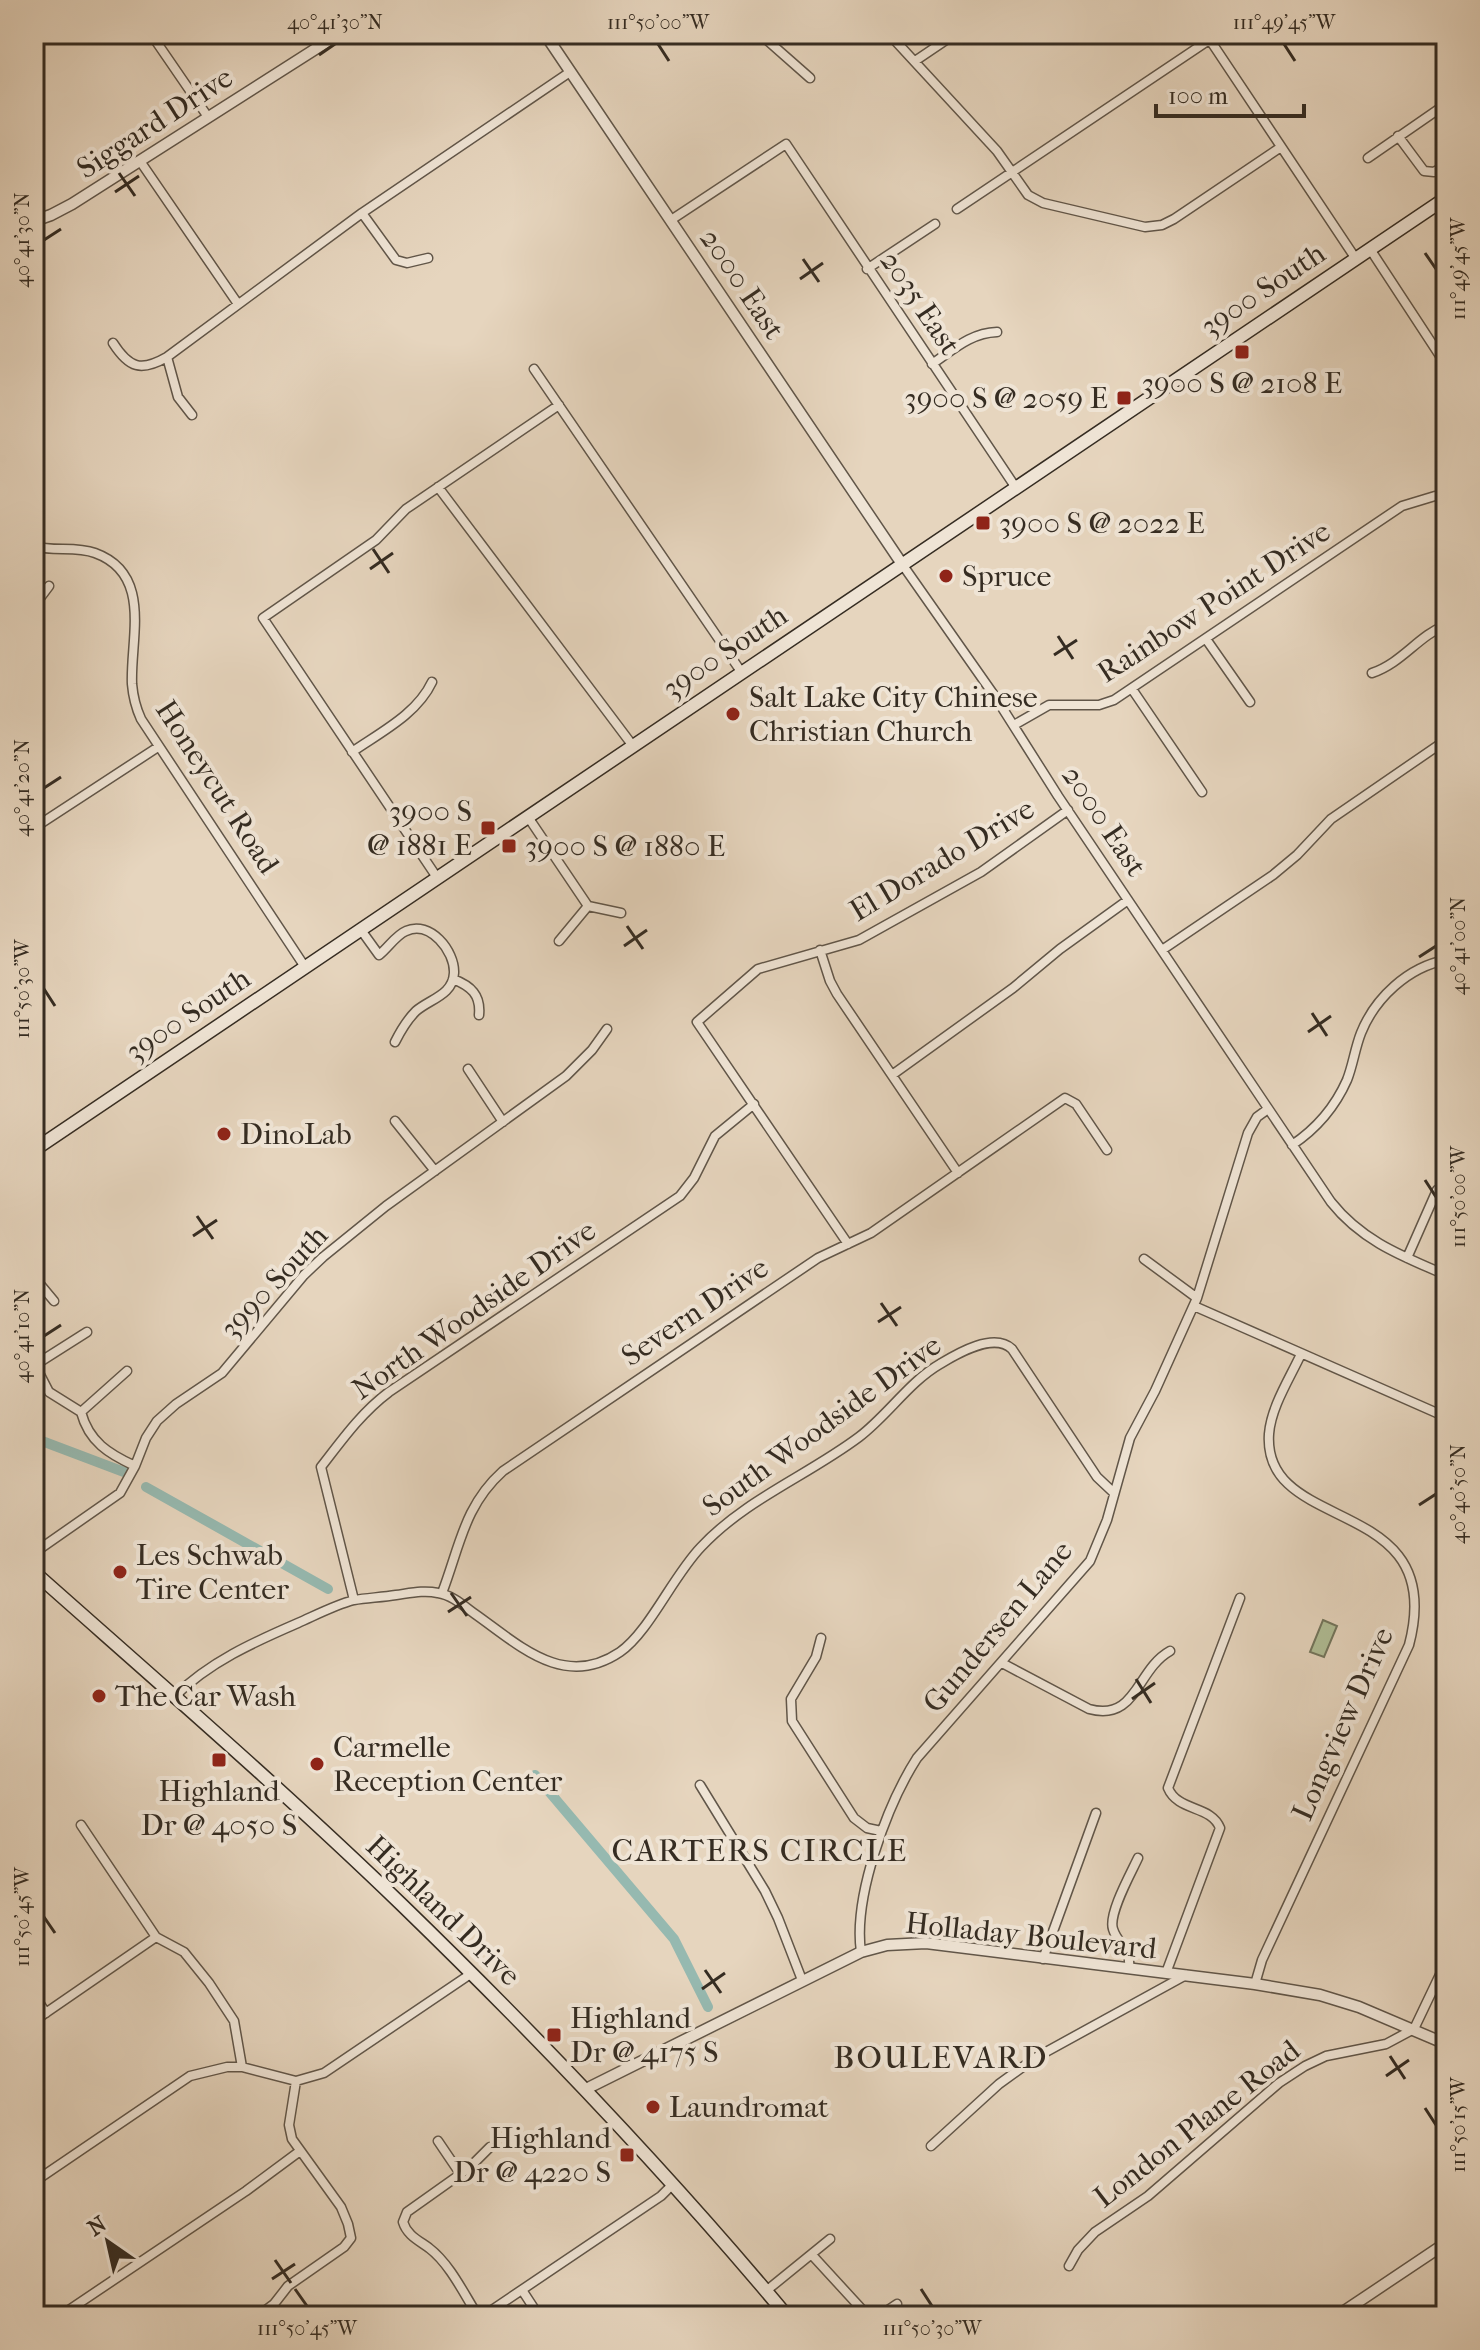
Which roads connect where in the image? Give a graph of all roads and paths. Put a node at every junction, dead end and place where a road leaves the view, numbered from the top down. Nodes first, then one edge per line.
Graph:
1 (151, 34) edge
2 (545, 34) edge
3 (760, 34) edge
4 (889, 34) edge
5 (955, 34) edge
6 (331, 36) edge
7 (1211, 36) edge
8 (915, 61) junction
9 (570, 72) junction
10 (810, 78) dead end
11 (1446, 104) edge
12 (208, 117) junction
13 (1398, 136) junction
14 (1281, 147) junction
15 (1368, 158) dead end
16 (140, 161) junction
17 (1446, 165) edge
18 (1011, 171) junction
19 (1446, 198) edge
20 (957, 209) dead end
21 (362, 213) junction
22 (671, 220) junction
23 (34, 221) edge
24 (935, 224) dead end
25 (1370, 249) junction
26 (428, 258) dead end
27 (1356, 259) junction
28 (867, 269) junction
29 (238, 304) junction
30 (997, 332) dead end
31 (113, 343) dead end
32 (167, 357) junction
33 (932, 364) junction
34 (1446, 365) edge
35 (534, 369) dead end
36 (559, 405) junction
37 (192, 415) dead end
38 (438, 487) junction
39 (1016, 488) junction
40 (1435, 496) dead end
41 (34, 546) edge
42 (902, 564) junction
43 (49, 586) dead end
44 (34, 606) edge
45 (1446, 625) edge
46 (1206, 639) junction
47 (742, 673) junction
48 (1372, 673) dead end
49 (432, 682) dead end
50 (1132, 689) junction
51 (1250, 702) dead end
52 (1014, 725) junction
53 (1446, 740) edge
54 (633, 746) junction
55 (158, 747) junction
56 (352, 752) junction
57 (1202, 792) dead end
58 (1068, 810) junction
59 (528, 817) junction
60 (34, 828) edge
61 (438, 879) junction
62 (1128, 900) junction
63 (588, 906) junction
64 (621, 913) dead end
65 (361, 930) junction
66 (559, 941) dead end
67 (820, 950) junction
68 (1162, 950) junction
69 (1446, 960) edge
70 (305, 967) junction
71 (453, 979) junction
72 (479, 1015) dead end
73 (607, 1029) dead end
74 (395, 1042) dead end
75 (468, 1069) dead end
76 (892, 1075) junction
77 (754, 1104) junction
78 (1268, 1109) junction
79 (395, 1121) dead end
80 (503, 1122) junction
81 (1292, 1145) junction
82 (34, 1150) edge
83 (1107, 1150) dead end
84 (435, 1171) junction
85 (958, 1173) junction
86 (1437, 1190) dead end
87 (848, 1244) junction
88 (1407, 1258) junction
89 (1144, 1259) dead end
90 (1446, 1275) edge
91 (34, 1277) edge
92 (54, 1301) dead end
93 (1195, 1302) junction
94 (87, 1332) dead end
95 (1301, 1354) junction
96 (34, 1364) edge
97 (127, 1371) dead end
98 (81, 1412) junction
99 (1446, 1417) edge
100 (135, 1466) junction
101 (1114, 1493) junction
102 (34, 1553) edge
103 (34, 1572) edge
104 (442, 1593) junction
105 (1240, 1598) dead end
106 (354, 1600) junction
107 (821, 1638) dead end
108 (1170, 1651) dead end
109 (1002, 1663) junction
110 (174, 1697) junction
111 (700, 1785) dead end
112 (1096, 1813) dead end
113 (81, 1825) dead end
114 (881, 1831) junction
115 (1138, 1858) dead end
116 (156, 1937) junction
117 (861, 1952) junction
118 (1043, 1959) junction
119 (1446, 1962) edge
120 (1129, 1968) junction
121 (472, 1973) junction
122 (1166, 1973) junction
123 (1186, 1975) junction
124 (802, 1980) junction
125 (1255, 1984) junction
126 (34, 1995) edge
127 (46, 2013) junction
128 (34, 2021) edge
129 (1414, 2029) junction
130 (1446, 2044) edge
131 (242, 2067) junction
132 (296, 2081) junction
133 (586, 2089) junction
134 (438, 2141) dead end
135 (931, 2146) dead end
136 (490, 2147) dead end
137 (300, 2151) junction
138 (461, 2175) junction
139 (34, 2182) edge
140 (672, 2185) junction
141 (830, 2239) dead end
142 (1446, 2243) edge
143 (812, 2255) junction
144 (1069, 2266) dead end
145 (522, 2290) junction
146 (766, 2291) junction
147 (897, 2304) dead end
148 (60, 2316) edge
149 (258, 2316) edge
150 (480, 2316) edge
151 (539, 2316) edge
152 (787, 2316) edge
153 (868, 2316) edge
154 (879, 2316) edge
155 (1337, 2316) edge

1 - 12 street
2 - 9 street, 2000 East
3 - 10 street
4 - 8 street
5 - 8 street
6 - 12 street, Siggard Drive
7 - 14 street
7 - 18 street
8 - 18 street
9 - 21 street
9 - 22 street, 2000 East
11 - 13 street
12 - 16 street, Siggard Drive
13 - 15 street
13 - 17 street
14 - 18 street
14 - 27 street
16 - 23 street, Siggard Drive
16 - 29 street
18 - 20 street
19 - 25 main road, 3900 South
21 - 26 street
21 - 29 street
22 - 28 street, 2035 East
22 - 42 street, 2000 East
24 - 28 street
25 - 27 main road, 3900 South
25 - 34 street
27 - 39 main road, 3900 South
28 - 33 street, 2035 East
29 - 32 street
30 - 33 street
31 - 32 street
32 - 37 street
33 - 39 street, 2035 East
35 - 36 street
36 - 38 street
36 - 47 street
38 - 54 street
38 - 56 street
39 - 42 main road, 3900 South
40 - 46 street, Rainbow Point Drive
41 - 55 street, Honeycut Road
42 - 47 main road, 3900 South
42 - 52 street, 2000 East
43 - 44 street
45 - 48 street
46 - 50 street, Rainbow Point Drive
46 - 51 street
47 - 54 main road, 3900 South
49 - 56 street
50 - 52 street, Rainbow Point Drive
50 - 57 street
52 - 58 street, 2000 East
53 - 68 street
54 - 59 main road, 3900 South
55 - 60 street
55 - 70 street, Honeycut Road
56 - 61 street
58 - 62 street, 2000 East
58 - 67 street, El Dorado Drive
59 - 61 main road, 3900 South
59 - 63 street
61 - 65 main road, 3900 South
62 - 68 street, 2000 East
62 - 76 street
63 - 64 street
63 - 66 street
65 - 70 main road, 3900 South
65 - 71 street
67 - 76 street
67 - 77 street, El Dorado Drive
68 - 78 street, 2000 East
69 - 81 street
70 - 82 main road, 3900 South
71 - 72 street
71 - 74 street
73 - 80 street, 3990 South
75 - 80 street
76 - 85 street
77 - 87 street, El Dorado Drive
77 - 106 street, North Woodside Drive
78 - 81 street, 2000 East
78 - 93 street, Gundersen Lane
79 - 84 street
80 - 84 street, 3990 South
81 - 88 street, 2000 East
83 - 85 street, Severn Drive
84 - 100 street, 3990 South
85 - 87 street, Severn Drive
86 - 88 street
87 - 104 street, Severn Drive
88 - 90 street, 2000 East
89 - 93 street
91 - 92 street
93 - 95 street
93 - 101 street, Gundersen Lane
94 - 96 street
95 - 99 street
95 - 125 street, Longview Drive
96 - 98 street
97 - 98 street
98 - 100 street
100 - 102 street, 3990 South
101 - 104 street, South Woodside Drive
101 - 109 street, Gundersen Lane
103 - 110 main road, Highland Drive
104 - 106 street
105 - 122 street
106 - 110 street
107 - 114 street
108 - 109 street
109 - 114 street, Gundersen Lane
110 - 121 main road, Highland Drive
111 - 124 street
112 - 118 street
113 - 116 street
114 - 117 street, Gundersen Lane
115 - 120 street
116 - 127 street
116 - 131 street
117 - 118 street, Holladay Boulevard
117 - 124 street, Holladay Boulevard
118 - 120 street, Holladay Boulevard
119 - 129 street
120 - 122 street, Holladay Boulevard
121 - 132 street
121 - 133 main road, Highland Drive
122 - 123 street, Holladay Boulevard
123 - 125 street, Holladay Boulevard
123 - 135 street
124 - 133 street, Holladay Boulevard
125 - 129 street, Holladay Boulevard
126 - 127 street
127 - 128 street
129 - 130 street, Holladay Boulevard
129 - 144 street, London Plane Road
131 - 132 street
131 - 139 street
132 - 137 street
133 - 140 main road, Highland Drive
134 - 138 street
136 - 138 street
137 - 148 street
137 - 149 street
138 - 150 street
140 - 145 street
140 - 146 main road, Highland Drive
141 - 143 street
142 - 155 street
143 - 146 street
143 - 153 street
145 - 150 street
145 - 151 street
146 - 152 main road, Highland Drive
147 - 154 street

